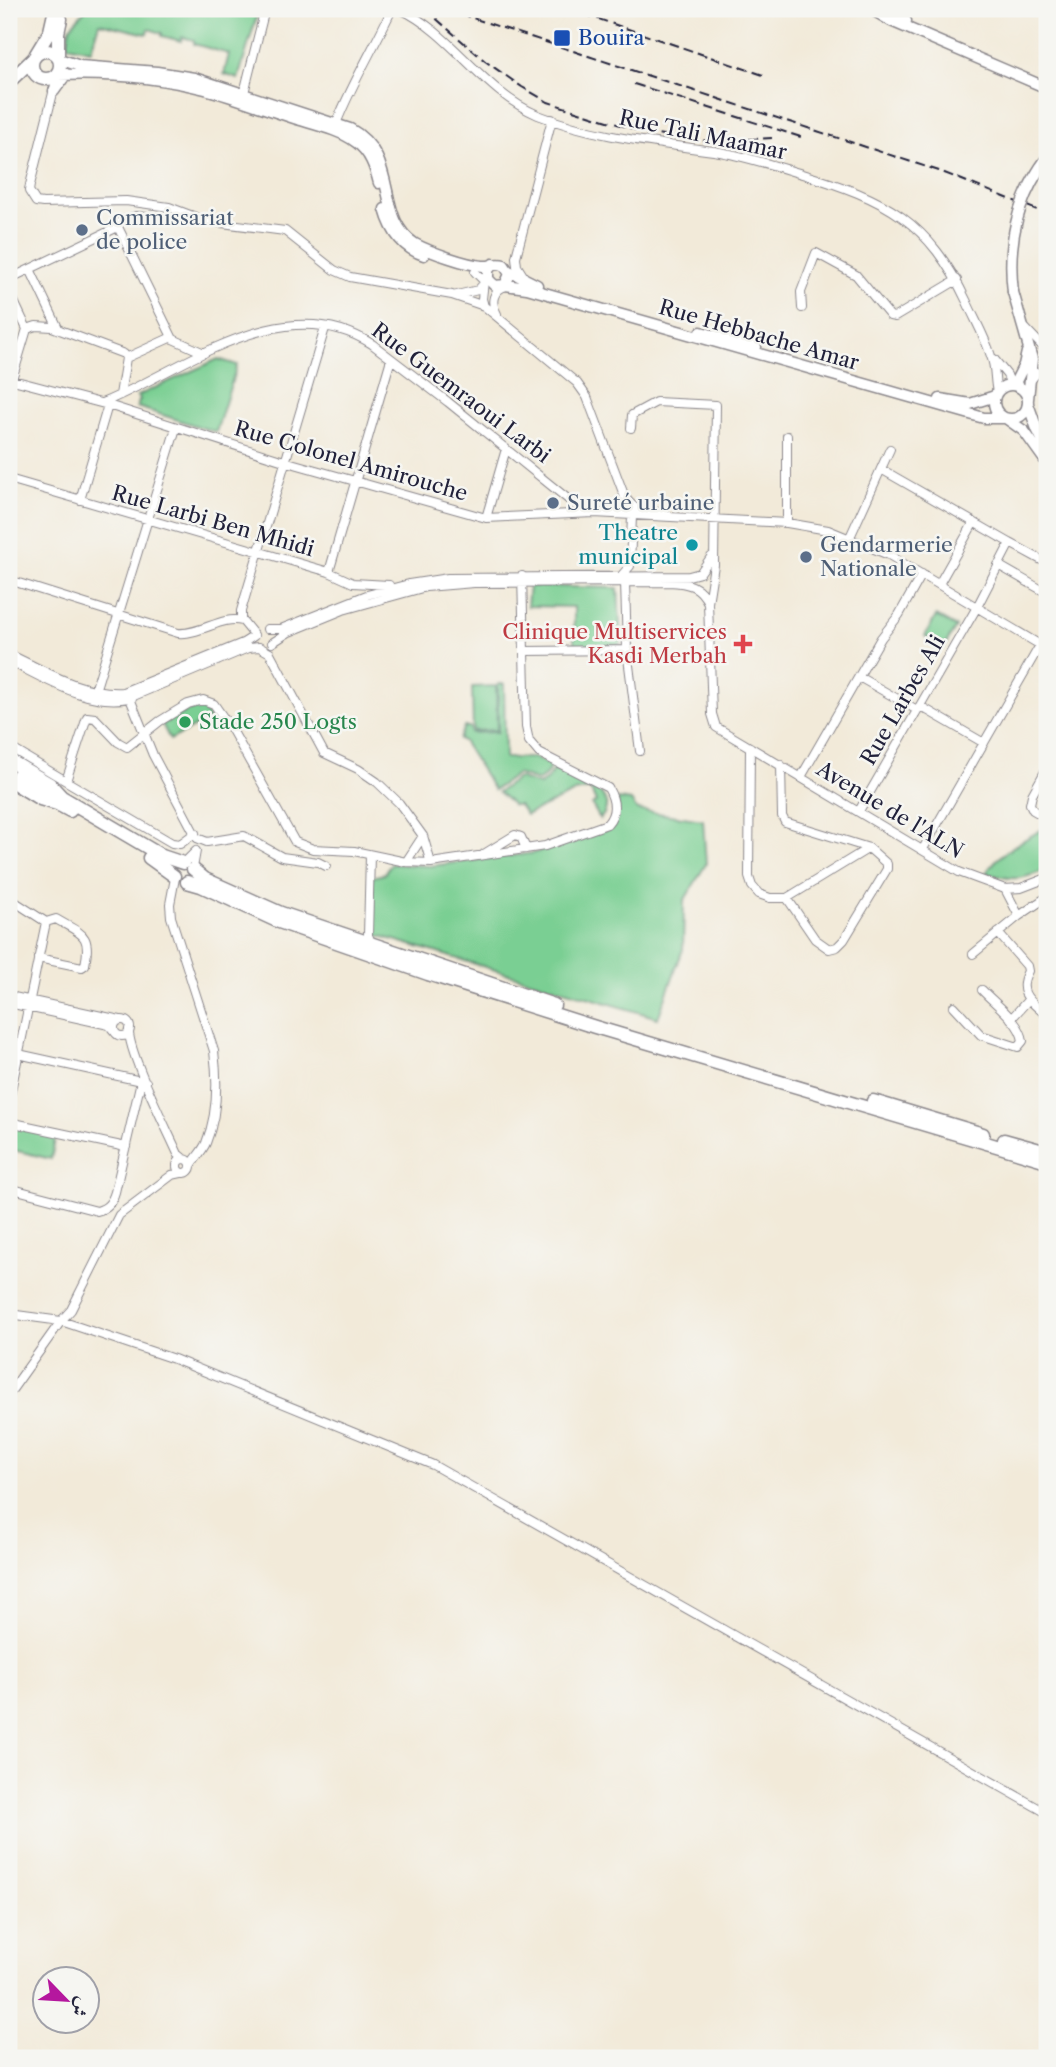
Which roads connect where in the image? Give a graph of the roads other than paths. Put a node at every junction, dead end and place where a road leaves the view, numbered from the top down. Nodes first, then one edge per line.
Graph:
1 (265, 9) edge
2 (392, 9) edge
3 (400, 9) edge
4 (871, 9) edge
5 (889, 9) edge
6 (56, 10) edge
7 (35, 56) junction
8 (59, 58) junction
9 (60, 75) junction
10 (39, 77) junction
11 (1047, 80) edge
12 (9, 85) edge
13 (1047, 88) edge
14 (54, 91) joint
15 (244, 93) junction
16 (552, 119) junction
17 (336, 124) junction
18 (1047, 158) edge
19 (206, 221) junction
20 (118, 229) junction
21 (516, 257) junction
22 (501, 266) junction
23 (30, 269) junction
24 (9, 279) edge
25 (486, 280) junction
26 (957, 280) junction
27 (530, 282) junction
28 (502, 288) junction
29 (9, 291) edge
30 (452, 295) junction
31 (480, 303) junction
32 (802, 308) dead end
33 (499, 316) junction
34 (1024, 327) junction
35 (325, 328) junction
36 (27, 329) junction
37 (59, 330) junction
38 (172, 337) junction
39 (1028, 343) junction
40 (1047, 351) edge
41 (204, 353) junction
42 (992, 356) junction
43 (126, 358) junction
44 (391, 359) junction
45 (1047, 369) edge
46 (1029, 382) junction
47 (10, 383) edge
48 (1012, 385) junction
49 (120, 394) junction
50 (996, 394) junction
51 (1028, 402) junction
52 (105, 404) junction
53 (123, 410) junction
54 (984, 418) junction
55 (1005, 418) junction
56 (176, 428) junction
57 (631, 428) dead end
58 (787, 436) dead end
59 (1034, 444) junction
60 (506, 449) junction
61 (890, 449) dead end
62 (1047, 449) edge
63 (284, 461) junction
64 (1047, 463) edge
65 (881, 468) junction
66 (9, 479) edge
67 (356, 482) junction
68 (625, 497) junction
69 (80, 500) junction
70 (617, 509) junction
71 (633, 512) junction
72 (594, 513) junction
73 (651, 517) junction
74 (486, 518) junction
75 (673, 518) junction
76 (148, 521) junction
77 (714, 521) junction
78 (974, 522) junction
79 (787, 523) junction
80 (631, 526) junction
81 (850, 537) junction
82 (1010, 542) junction
83 (714, 551) junction
84 (258, 553) junction
85 (1047, 563) edge
86 (998, 565) junction
87 (329, 572) junction
88 (700, 573) junction
89 (922, 574) junction
90 (342, 578) junction
91 (624, 578) junction
92 (9, 580) edge
93 (522, 580) junction
94 (711, 582) junction
95 (409, 584) junction
96 (939, 584) junction
97 (698, 588) junction
98 (1047, 593) edge
99 (708, 603) junction
100 (341, 604) junction
101 (977, 607) junction
102 (240, 611) junction
103 (120, 614) junction
104 (231, 619) junction
105 (244, 624) junction
106 (259, 632) junction
107 (1047, 633) edge
108 (243, 643) junction
109 (260, 647) junction
110 (271, 647) junction
111 (1044, 647) edge
112 (627, 650) junction
113 (524, 651) junction
114 (9, 654) edge
115 (9, 661) edge
116 (859, 677) junction
117 (95, 694) junction
118 (128, 695) junction
119 (919, 708) junction
120 (145, 733) junction
121 (984, 744) junction
122 (9, 747) edge
123 (750, 747) junction
124 (640, 751) dead end
125 (9, 760) edge
126 (782, 765) junction
127 (1047, 768) edge
128 (9, 769) edge
129 (801, 777) junction
130 (9, 780) edge
131 (66, 781) junction
132 (53, 799) junction
133 (859, 811) junction
134 (1047, 818) edge
135 (423, 836) junction
136 (198, 837) junction
137 (869, 848) junction
138 (526, 849) junction
139 (923, 849) junction
140 (370, 855) junction
141 (479, 856) junction
142 (406, 862) junction
143 (431, 863) junction
144 (188, 866) junction
145 (326, 866) dead end
146 (1047, 878) edge
147 (178, 882) junction
148 (1005, 889) junction
149 (1047, 897) edge
150 (9, 898) edge
151 (787, 898) junction
152 (1019, 916) junction
153 (46, 922) junction
154 (998, 933) junction
155 (367, 940) junction
156 (973, 954) dead end
157 (38, 958) junction
158 (982, 990) dead end
159 (9, 996) edge
160 (1029, 999) junction
161 (9, 1003) edge
162 (29, 1004) junction
163 (954, 1006) dead end
164 (1047, 1016) edge
165 (1011, 1019) junction
166 (120, 1020) junction
167 (129, 1029) junction
168 (117, 1033) junction
169 (130, 1042) junction
170 (13, 1053) edge
171 (143, 1081) junction
172 (9, 1100) edge
173 (9, 1122) edge
174 (126, 1147) junction
175 (1047, 1152) edge
176 (1047, 1161) edge
177 (181, 1164) junction
178 (9, 1188) edge
179 (9, 1314) edge
180 (61, 1321) junction
181 (9, 1394) edge
182 (1047, 1812) edge

1 - 15 street
2 - 17 street
3 - 16 street, Rue Tali Maamar
4 - 13 main road
5 - 11 main road
6 - 7 main road
6 - 8 main road
7 - 8 main road
7 - 10 main road
7 - 12 main road
8 - 9 main road
8 - 15 main road, Rue Hebbache Amar
9 - 10 main road
9 - 14 main road
9 - 25 main road
10 - 12 main road
14 - 19 street
15 - 17 main road, Rue Hebbache Amar
16 - 21 street
16 - 26 street, Rue Tali Maamar
17 - 22 main road, Rue Hebbache Amar
18 - 34 main road, bridge
19 - 20 street
19 - 30 street
20 - 23 street
20 - 38 street
21 - 22 street
21 - 27 street
22 - 25 main road
22 - 27 main road, Rue Hebbache Amar
22 - 28 main road
23 - 24 street
23 - 37 street
25 - 28 main road
25 - 30 street
25 - 31 street
26 - 32 street
26 - 42 street, Rue Tali Maamar
27 - 50 main road, Rue Hebbache Amar
28 - 31 street
28 - 33 street
28 - 54 main road, Rue Hebbache Amar
29 - 36 street
30 - 31 street
31 - 33 street
33 - 68 street
34 - 39 main road
34 - 40 street
35 - 41 street, Rue Guemraoui Larbi
35 - 44 street, Rue Guemraoui Larbi
35 - 63 street
36 - 37 street
36 - 47 street
37 - 43 street
38 - 41 street
38 - 43 street
39 - 46 main road
39 - 48 main road
41 - 49 street, Rue Guemraoui Larbi
42 - 48 street
42 - 50 street
43 - 49 street
44 - 60 street, Rue Guemraoui Larbi
44 - 67 street
45 - 46 street
46 - 51 main road
47 - 52 street, Rue Colonel Amirouche
48 - 50 main road
48 - 51 main road
49 - 52 street, Rue Guemraoui Larbi
49 - 53 street
50 - 55 main road
51 - 55 main road
51 - 62 main road
52 - 53 street, Rue Colonel Amirouche
52 - 69 street
53 - 56 street, Rue Colonel Amirouche
54 - 55 main road, Rue Hebbache Amar
54 - 59 main road
55 - 59 main road
56 - 63 street, Rue Colonel Amirouche
56 - 76 street
57 - 77 street
58 - 79 street
59 - 64 main road
60 - 72 street, Rue Guemraoui Larbi
60 - 74 street
61 - 65 street
63 - 67 street, Rue Colonel Amirouche
63 - 84 street
65 - 78 street
65 - 81 street
66 - 69 street, Rue Larbi Ben Mhidi
67 - 74 street, Rue Colonel Amirouche
67 - 87 street
68 - 70 street
68 - 71 street
69 - 76 street, Rue Larbi Ben Mhidi
70 - 71 street
70 - 72 street
71 - 72 street
71 - 73 street
71 - 75 street
71 - 80 street
72 - 74 street, Rue Colonel Amirouche
73 - 75 street
73 - 80 street
75 - 77 street
76 - 84 street, Rue Larbi Ben Mhidi
76 - 103 street
77 - 79 street
77 - 83 street
78 - 82 street
78 - 96 street
79 - 81 street
80 - 91 street
81 - 89 street
82 - 85 street
82 - 86 street, Rue Larbes Ali
83 - 88 street
83 - 94 street
84 - 87 street, Rue Larbi Ben Mhidi
84 - 102 street
86 - 98 street
86 - 101 street, Rue Larbes Ali
87 - 90 street, Rue Larbi Ben Mhidi
88 - 91 street
88 - 94 street
88 - 97 street
89 - 96 street
89 - 116 street
90 - 95 street, Rue Larbi Ben Mhidi
90 - 100 street
91 - 93 street
91 - 97 street
91 - 112 street
92 - 103 street
93 - 95 street
93 - 110 street
93 - 113 street
94 - 97 street
94 - 99 street
95 - 100 street
96 - 101 street
97 - 99 street
99 - 123 street, Avenue de l'ALN
100 - 106 street
101 - 111 street
101 - 119 street, Rue Larbes Ali
102 - 104 street
102 - 105 street
103 - 104 street
103 - 117 street
104 - 105 street
105 - 106 street
105 - 108 street
106 - 108 street
106 - 109 street
106 - 110 street
107 - 111 street
108 - 118 street
109 - 110 street
109 - 118 street
110 - 135 street
111 - 121 street
112 - 113 street
112 - 124 street
113 - 138 street
114 - 117 street
115 - 117 street
116 - 119 street
116 - 129 street
117 - 118 street
118 - 120 street
119 - 121 street
119 - 133 street, Rue Larbes Ali
120 - 131 street
120 - 136 street
120 - 140 street
121 - 139 street
122 - 131 street
123 - 126 street, Avenue de l'ALN
123 - 151 street
125 - 132 main road
126 - 129 street, Avenue de l'ALN
126 - 137 street
127 - 134 street
128 - 132 main road
129 - 133 street, Avenue de l'ALN
130 - 132 main road
131 - 136 street
132 - 144 main road
132 - 147 main road
133 - 139 street, Avenue de l'ALN
135 - 142 street
135 - 143 street
136 - 144 street
136 - 145 street
137 - 151 street
137 - 151 street
138 - 141 street
138 - 141 street
139 - 148 street, Avenue de l'ALN
140 - 142 street
140 - 155 street
141 - 143 street
142 - 143 street
144 - 147 main road
144 - 155 main road
146 - 148 street
147 - 176 main road
147 - 177 street
148 - 152 street
149 - 152 street
150 - 153 street
152 - 154 street
153 - 157 street
153 - 157 street
154 - 156 street
154 - 160 street
155 - 175 main road
157 - 162 street
158 - 165 street
159 - 162 street
160 - 164 street
160 - 165 street
161 - 162 street
162 - 166 street
162 - 168 street
162 - 170 street
163 - 165 street
166 - 167 street
166 - 168 street
167 - 168 street
167 - 169 street
168 - 169 street
169 - 171 street
170 - 171 street
170 - 172 street
171 - 174 street
171 - 177 street
173 - 174 street
174 - 178 street
177 - 180 street
179 - 180 street
180 - 181 street
180 - 182 street

